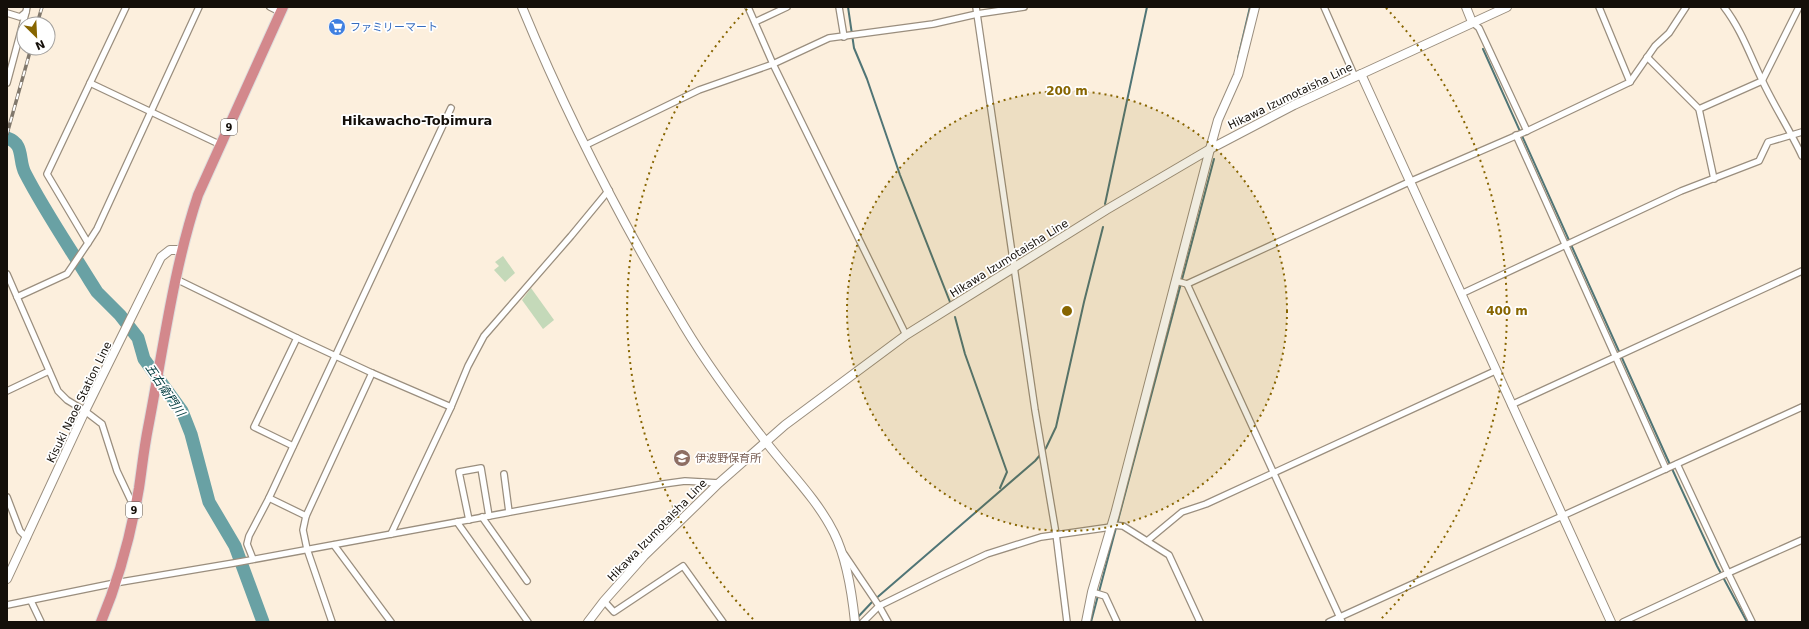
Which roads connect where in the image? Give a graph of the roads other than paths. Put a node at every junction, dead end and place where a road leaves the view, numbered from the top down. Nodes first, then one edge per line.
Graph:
1 (126, 7) edge
2 (199, 7) edge
3 (270, 7) edge
4 (522, 7) edge
5 (748, 7) edge
6 (787, 7) edge
7 (839, 7) edge
8 (976, 7) edge
9 (1024, 7) edge
10 (1255, 7) edge
11 (1324, 7) edge
12 (1466, 7) edge
13 (1507, 7) edge
14 (1599, 7) edge
15 (1686, 7) edge
16 (1726, 7) edge
17 (1799, 7) edge
18 (26, 9) edge
19 (282, 10) edge
20 (7, 13) edge
21 (977, 14) junction
22 (755, 22) junction
23 (1472, 22) junction
24 (844, 37) junction
25 (1647, 57) junction
26 (773, 64) junction
27 (1358, 76) junction
28 (1762, 81) junction
29 (1630, 82) junction
30 (7, 83) edge
31 (90, 83) junction
32 (451, 108) dead end
33 (1698, 109) junction
34 (152, 110) junction
35 (1527, 131) junction
36 (1802, 132) edge
37 (1516, 135) junction
38 (1793, 136) junction
39 (221, 145) junction
40 (586, 145) junction
41 (1210, 149) junction
42 (1802, 156) edge
43 (1714, 179) junction
44 (1409, 182) junction
45 (609, 190) junction
46 (88, 243) junction
47 (1565, 245) junction
48 (182, 250) junction
49 (1015, 268) junction
50 (1802, 271) edge
51 (7, 274) edge
52 (176, 279) junction
53 (1176, 281) junction
54 (1187, 284) junction
55 (1461, 294) junction
56 (17, 297) junction
57 (906, 335) junction
58 (297, 338) junction
59 (335, 356) junction
60 (1616, 356) junction
61 (49, 371) junction
62 (1495, 371) junction
63 (372, 373) junction
64 (7, 391) edge
65 (1511, 405) junction
66 (451, 407) junction
67 (1802, 407) edge
68 (85, 411) junction
69 (765, 442) junction
70 (293, 446) junction
71 (1677, 464) junction
72 (1666, 469) junction
73 (1273, 473) junction
74 (504, 474) dead end
75 (719, 483) junction
76 (7, 497) edge
77 (269, 498) junction
78 (135, 508) junction
79 (510, 512) junction
80 (306, 516) junction
81 (489, 516) junction
82 (1562, 516) junction
83 (482, 517) junction
84 (469, 520) junction
85 (457, 522) junction
86 (1112, 526) junction
87 (391, 534) junction
88 (1056, 534) junction
89 (27, 538) junction
90 (1802, 540) edge
91 (1147, 541) junction
92 (334, 545) junction
93 (838, 546) junction
94 (307, 550) junction
95 (252, 560) junction
96 (1728, 572) junction
97 (7, 579) edge
98 (527, 581) dead end
99 (115, 583) junction
100 (1092, 592) junction
101 (31, 601) junction
102 (604, 601) junction
103 (7, 605) edge
104 (879, 606) junction
105 (1340, 620) edge
106 (41, 622) edge
107 (101, 622) edge
108 (332, 622) edge
109 (391, 622) edge
110 (528, 622) edge
111 (588, 622) edge
112 (723, 622) edge
113 (855, 622) edge
114 (863, 622) edge
115 (888, 622) edge
116 (1067, 622) edge
117 (1086, 622) edge
118 (1117, 622) edge
119 (1200, 622) edge
120 (1329, 622) edge
121 (1611, 622) edge
122 (1623, 622) edge
123 (1752, 622) edge

1 - 31 street
2 - 34 street
3 - 19 street
4 - 40 street
5 - 22 street
6 - 22 street
7 - 24 street
8 - 21 street
9 - 21 street
10 - 41 street
11 - 27 street
12 - 23 street
13 - 23 street, Hikawa Izumotaisha Line
14 - 29 street
15 - 25 street
16 - 28 street
17 - 28 street
18 - 20 street
18 - 30 street
19 - 39 highway, 9
21 - 24 street
21 - 49 street
22 - 26 street
23 - 27 street, Hikawa Izumotaisha Line
23 - 35 street
24 - 26 street
25 - 29 street
25 - 33 street
26 - 40 street
26 - 57 street
27 - 41 street, Hikawa Izumotaisha Line
27 - 44 street
28 - 33 street
28 - 38 street
29 - 35 street
31 - 34 street
31 - 46 street
32 - 59 street
33 - 43 street
34 - 39 street
34 - 46 street
35 - 37 street
36 - 38 street
37 - 44 street
37 - 47 street
38 - 42 street
38 - 43 street
39 - 48 highway, 9
40 - 45 street
41 - 49 street, Hikawa Izumotaisha Line
41 - 53 street
43 - 47 street
44 - 54 street
44 - 55 street
45 - 66 street
45 - 69 street
46 - 56 street
47 - 55 street
47 - 60 street
48 - 52 highway, 9
48 - 68 street, Kisuki Naoe Station Line
49 - 57 street, Hikawa Izumotaisha Line
49 - 88 street
50 - 60 street
51 - 56 street
52 - 58 street
52 - 78 highway, 9
53 - 54 street
53 - 86 street
54 - 73 street
55 - 62 street
56 - 61 street
57 - 69 street, Hikawa Izumotaisha Line
58 - 59 street
58 - 70 street
59 - 63 street
59 - 70 street
60 - 65 street
60 - 72 street
61 - 64 street
61 - 68 street
62 - 65 street
62 - 73 street
63 - 66 street
63 - 80 street
65 - 82 street
66 - 87 street
67 - 71 street
68 - 78 street
68 - 89 street, Kisuki Naoe Station Line
69 - 75 street, Hikawa Izumotaisha Line
69 - 93 street
70 - 77 street
71 - 72 street
71 - 96 street
72 - 82 street
73 - 91 street
73 - 105 street
74 - 79 street
75 - 79 street
75 - 102 street, Hikawa Izumotaisha Line
76 - 89 street
77 - 80 street
77 - 95 street
78 - 99 highway, 9
79 - 81 street
80 - 94 street
81 - 83 street
81 - 84 street
82 - 105 street
82 - 121 street
83 - 84 street
83 - 98 street
84 - 85 street
85 - 87 street
85 - 110 street
86 - 88 street
86 - 91 street
86 - 100 street
87 - 92 street
88 - 104 street
88 - 116 street
89 - 97 street, Kisuki Naoe Station Line
90 - 96 street
91 - 119 street
92 - 94 street
92 - 109 street
93 - 104 street
93 - 113 street
94 - 95 street
94 - 108 street
95 - 99 street
96 - 122 street
96 - 123 street
99 - 101 street
99 - 107 highway, 9
100 - 117 street
100 - 118 street
101 - 103 street
101 - 106 street
102 - 111 street, Hikawa Izumotaisha Line
102 - 112 street
104 - 114 street
104 - 115 street
105 - 120 street

